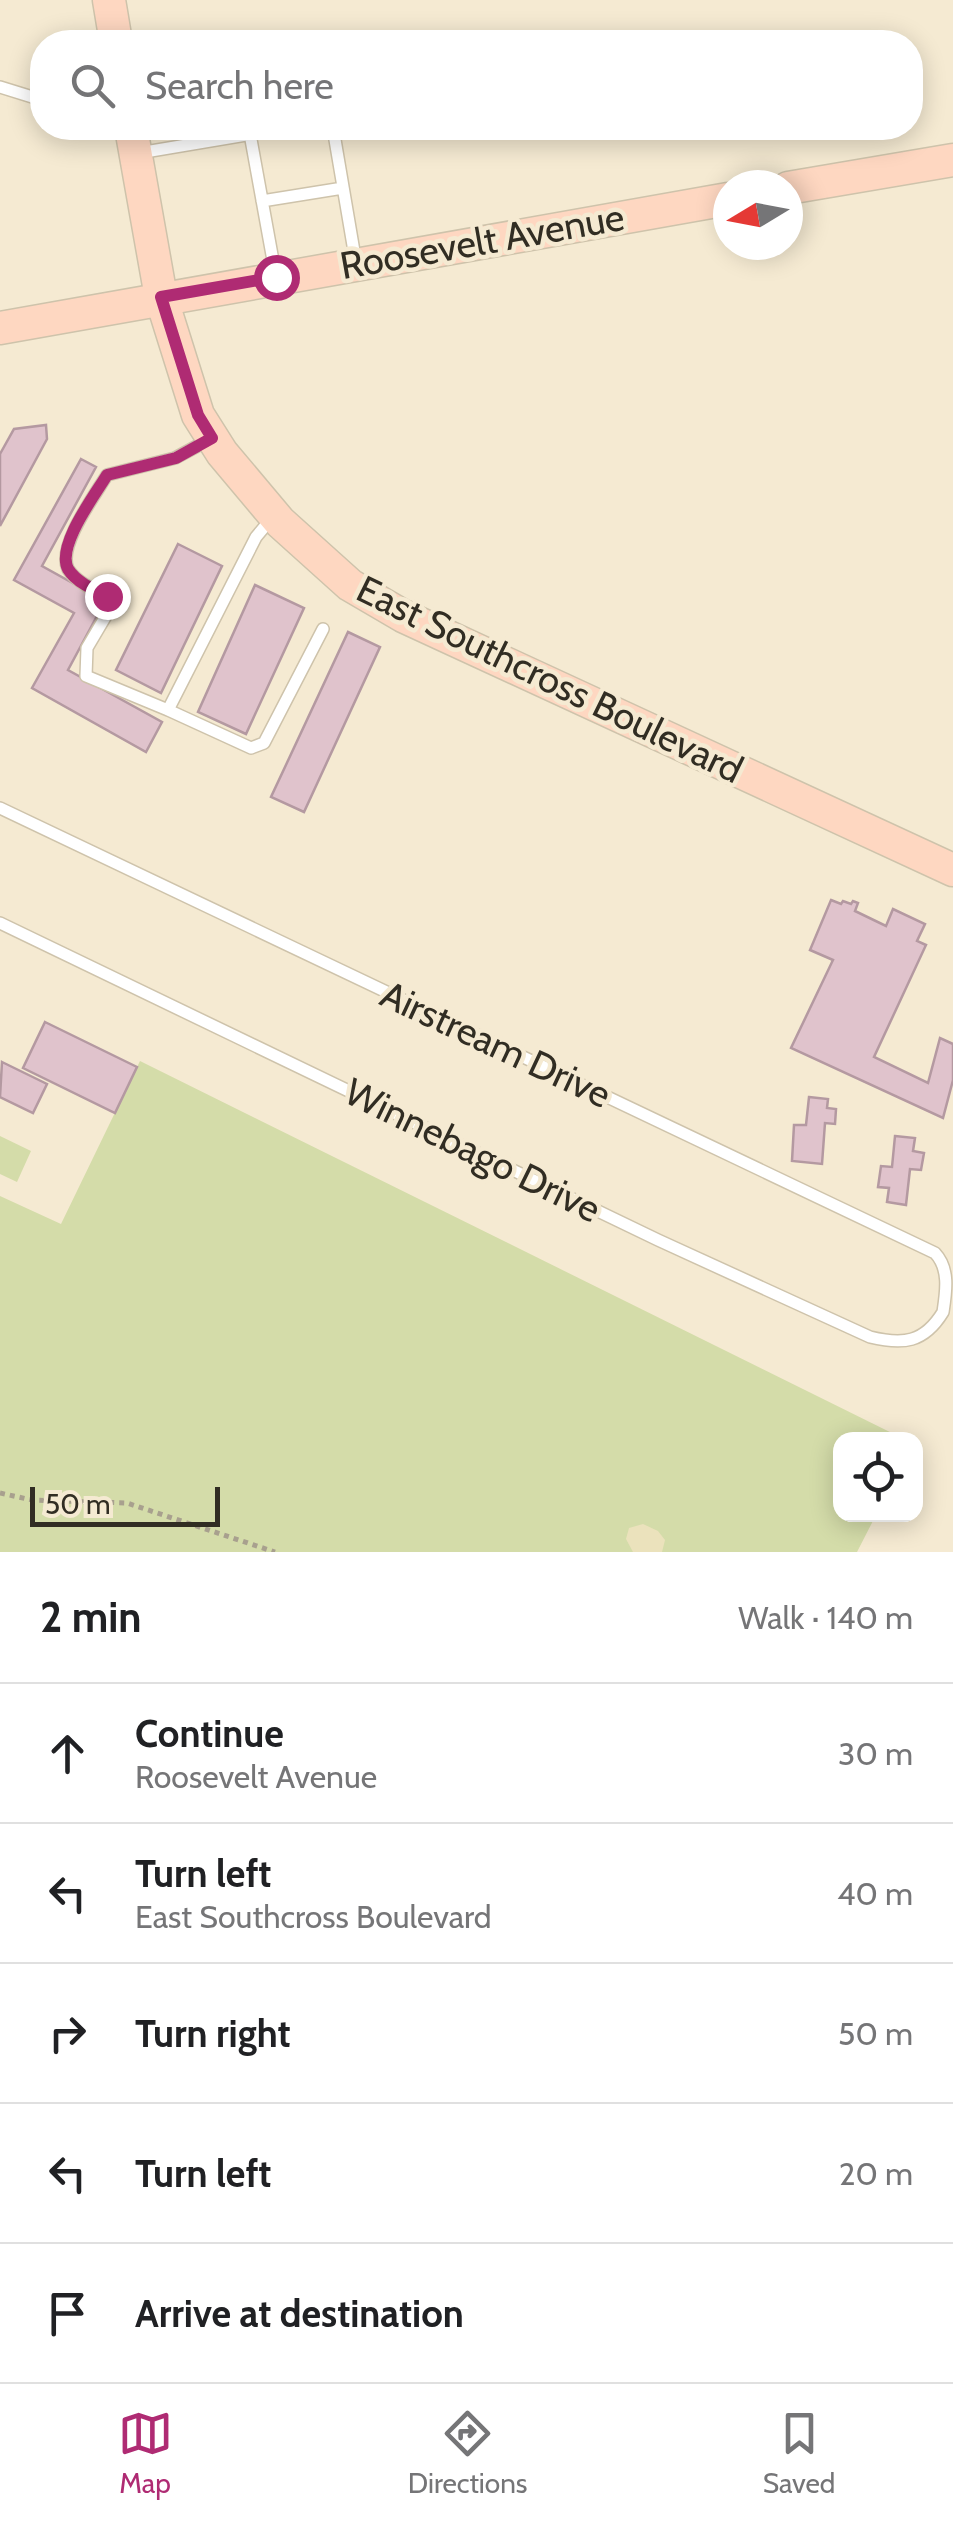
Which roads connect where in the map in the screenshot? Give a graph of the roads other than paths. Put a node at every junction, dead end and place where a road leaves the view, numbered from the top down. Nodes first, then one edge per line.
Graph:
1 (109, 0) edge
2 (114, 30) edge
3 (0, 88) edge
4 (30, 97) edge
5 (134, 140) edge
6 (251, 140) edge
7 (335, 140) edge
8 (953, 160) edge
9 (803, 185) edge
10 (343, 188) junction
11 (262, 201) junction
12 (713, 202) edge
13 (356, 263) junction
14 (276, 277) junction
15 (161, 297) junction
16 (0, 328) edge
17 (212, 438) junction
18 (274, 516) junction
19 (323, 629) dead end
20 (168, 710) junction
21 (0, 808) edge
22 (953, 870) edge
23 (0, 923) edge
24 (943, 1312) joint

1 - 2 main road
3 - 4 lane
5 - 15 main road, East Southcross Boulevard
6 - 11 lane
7 - 10 lane
8 - 9 main road
10 - 11 lane
10 - 13 lane
11 - 14 lane
12 - 13 main road, Roosevelt Avenue
13 - 14 main road, Roosevelt Avenue
14 - 15 main road, Roosevelt Avenue
15 - 16 main road, Roosevelt Avenue
15 - 17 main road, East Southcross Boulevard
17 - 18 main road, East Southcross Boulevard
17 - 20 lane
18 - 20 lane
18 - 22 main road, East Southcross Boulevard
19 - 20 lane
21 - 24 lane, Airstream Drive
23 - 24 lane, Winnebago Drive

